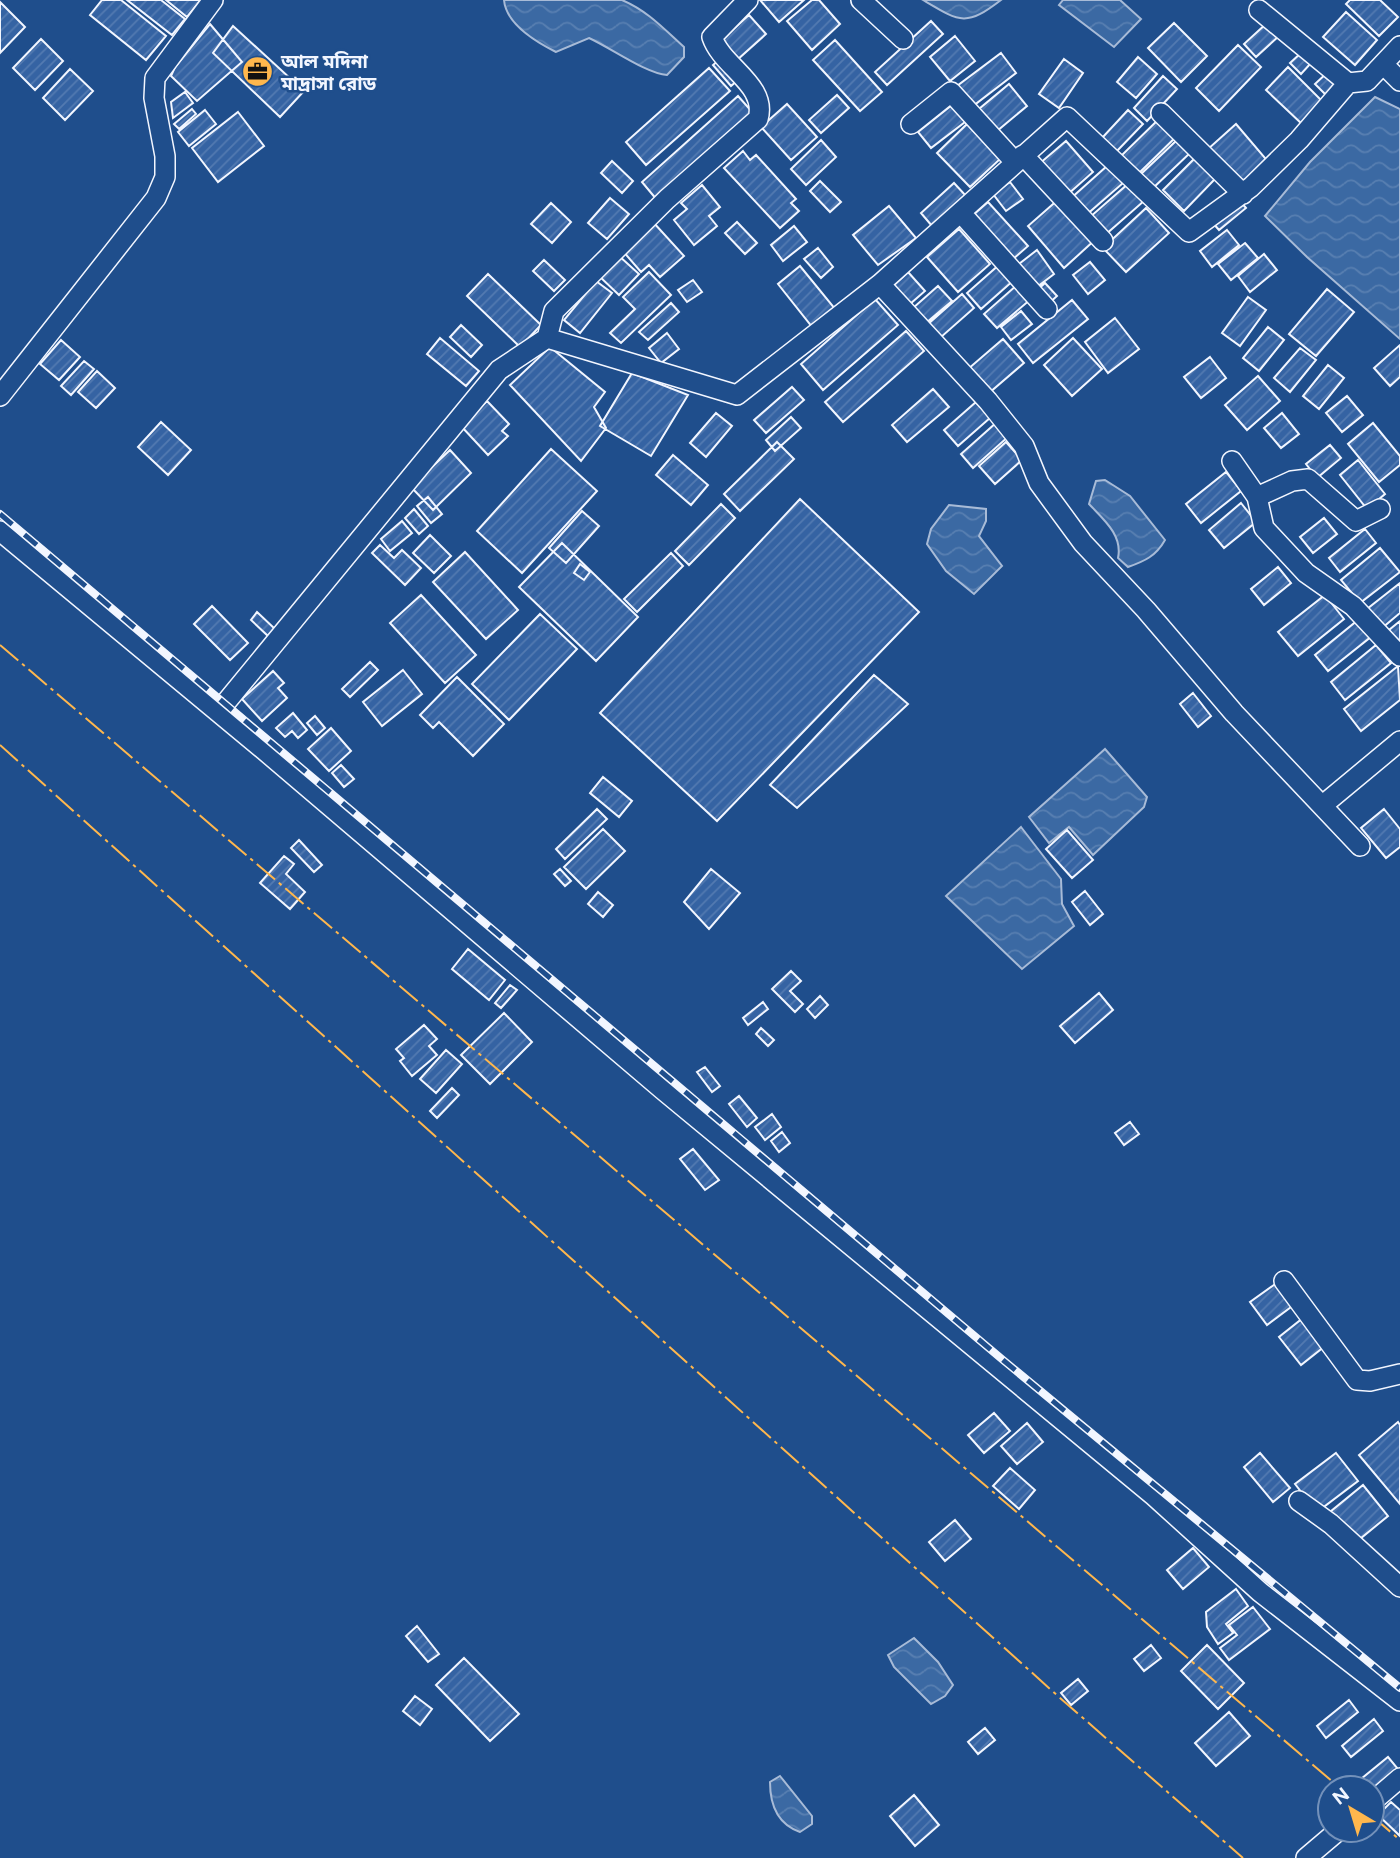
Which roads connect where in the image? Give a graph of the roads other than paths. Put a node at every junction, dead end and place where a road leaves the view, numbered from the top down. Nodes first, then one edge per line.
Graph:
1 (214, 0) edge
2 (748, 0) edge
3 (862, 0) edge
4 (1259, 10) dead end
5 (903, 39) dead end
6 (1400, 46) edge
7 (1384, 65) junction
8 (1400, 81) edge
9 (1348, 83) junction
10 (1161, 113) dead end
11 (911, 124) dead end
12 (1019, 159) junction
13 (1242, 194) junction
14 (961, 213) junction
15 (1104, 241) dead end
16 (880, 284) junction
17 (1047, 309) dead end
18 (547, 338) junction
19 (0, 396) edge
20 (1232, 461) dead end
21 (1257, 497) junction
22 (1380, 509) dead end
23 (0, 530) edge
24 (1400, 656) edge
25 (218, 712) junction
26 (1400, 741) edge
27 (1323, 805) junction
28 (1360, 846) dead end
29 (1284, 1281) dead end
30 (1400, 1374) edge
31 (1299, 1501) dead end
32 (1400, 1587) edge
33 (1400, 1701) edge
34 (1400, 1779) edge
35 (1386, 1790) edge
36 (1322, 1844) edge
37 (1306, 1858) edge

1 - 19 street
2 - 18 street
3 - 5 street
4 - 9 street
6 - 7 street
7 - 8 street
7 - 9 street
9 - 13 street
10 - 13 street
11 - 12 street
12 - 13 street
12 - 14 street
12 - 15 street
14 - 16 street
14 - 17 street
16 - 18 street
16 - 27 street
18 - 25 street
20 - 21 street
21 - 22 street
21 - 24 street
23 - 25 street
25 - 33 street
26 - 27 street
27 - 28 street
29 - 30 street
31 - 32 street
34 - 35 street
36 - 37 street

